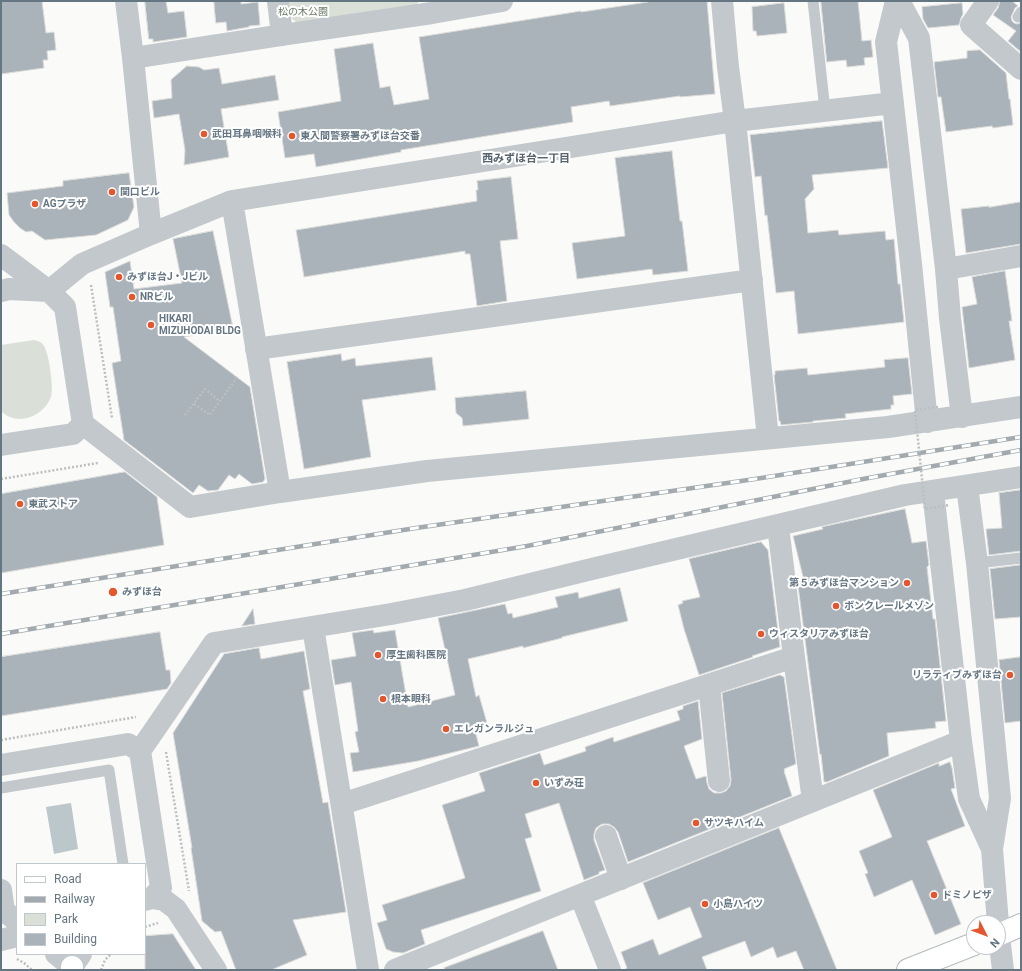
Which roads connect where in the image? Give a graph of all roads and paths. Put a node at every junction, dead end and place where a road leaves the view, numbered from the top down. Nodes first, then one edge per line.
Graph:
1 (126, 1) edge
2 (278, 1) edge
3 (502, 1) edge
4 (722, 1) edge
5 (814, 1) edge
6 (898, 1) edge
7 (988, 1) edge
8 (431, 7) edge
9 (282, 35) junction
10 (133, 58) junction
11 (1021, 69) edge
12 (893, 103) junction
13 (826, 110) junction
14 (735, 121) junction
15 (232, 201) junction
16 (151, 234) junction
17 (1, 255) edge
18 (1021, 256) edge
19 (82, 264) junction
20 (946, 269) junction
21 (752, 280) junction
22 (1, 291) edge
23 (49, 291) junction
24 (256, 350) junction
25 (220, 401) junction
26 (194, 404) junction
27 (1021, 408) edge
28 (185, 415) dead end
29 (933, 415) junction
30 (962, 417) junction
31 (112, 421) dead end
32 (83, 424) junction
33 (768, 438) junction
34 (1, 445) edge
35 (103, 463) dead end
36 (1021, 477) edge
37 (1, 479) edge
38 (967, 486) junction
39 (933, 491) junction
40 (280, 492) junction
41 (949, 505) dead end
42 (778, 526) junction
43 (1021, 558) edge
44 (977, 563) junction
45 (313, 627) junction
46 (794, 657) junction
47 (709, 684) junction
48 (141, 716) dead end
49 (1, 740) edge
50 (961, 741) junction
51 (140, 750) junction
52 (1, 765) edge
53 (719, 781) dead end
54 (1, 788) edge
55 (813, 801) junction
56 (342, 804) junction
57 (606, 836) dead end
58 (992, 849) junction
59 (123, 863) edge
60 (621, 878) junction
61 (1, 890) edge
62 (580, 895) junction
63 (148, 899) edge
64 (997, 915) edge
65 (16, 923) edge
66 (16, 926) edge
67 (1021, 926) edge
68 (1006, 932) edge
69 (966, 947) edge
70 (7, 948) edge
71 (110, 955) edge
72 (1001, 955) edge
73 (32, 970) edge
74 (101, 970) edge
75 (216, 970) edge
76 (368, 970) edge
77 (395, 970) edge
78 (610, 970) edge
79 (908, 970) edge
80 (1003, 970) edge

1 - 10 street
2 - 9 street
3 - 8 street
4 - 14 street
5 - 13 lane
6 - 12 street
6 - 20 street
7 - 11 street
8 - 9 street
9 - 10 street
10 - 16 street
12 - 13 street
12 - 29 street
13 - 14 street
14 - 15 street
14 - 21 street
15 - 16 street
15 - 24 street
16 - 19 street
17 - 23 street
18 - 20 street
19 - 23 street
19 - 31 path
20 - 30 street
21 - 24 street
21 - 33 street
22 - 23 street
23 - 32 street
24 - 25 path
24 - 40 street
25 - 26 path
25 - 26 path
26 - 28 path
27 - 30 street
29 - 30 street
29 - 33 street
29 - 41 path, bridge
32 - 34 street
32 - 40 street
33 - 40 street
35 - 37 path
36 - 38 street
38 - 39 street
38 - 44 street
39 - 42 street
39 - 50 street
42 - 45 street
42 - 46 street
43 - 44 lane
44 - 58 street
45 - 51 street
45 - 56 street
46 - 47 street
46 - 55 street
47 - 53 street
47 - 56 street
48 - 49 path
50 - 55 street
50 - 58 street
51 - 52 street
51 - 63 street
54 - 59 lane
55 - 60 street
56 - 76 street
57 - 60 street
58 - 64 street
60 - 62 street
61 - 65 street
62 - 77 street
62 - 78 street
63 - 75 street
66 - 70 street
67 - 68 main road
69 - 79 main road
70 - 73 path
71 - 74 path
72 - 80 street

